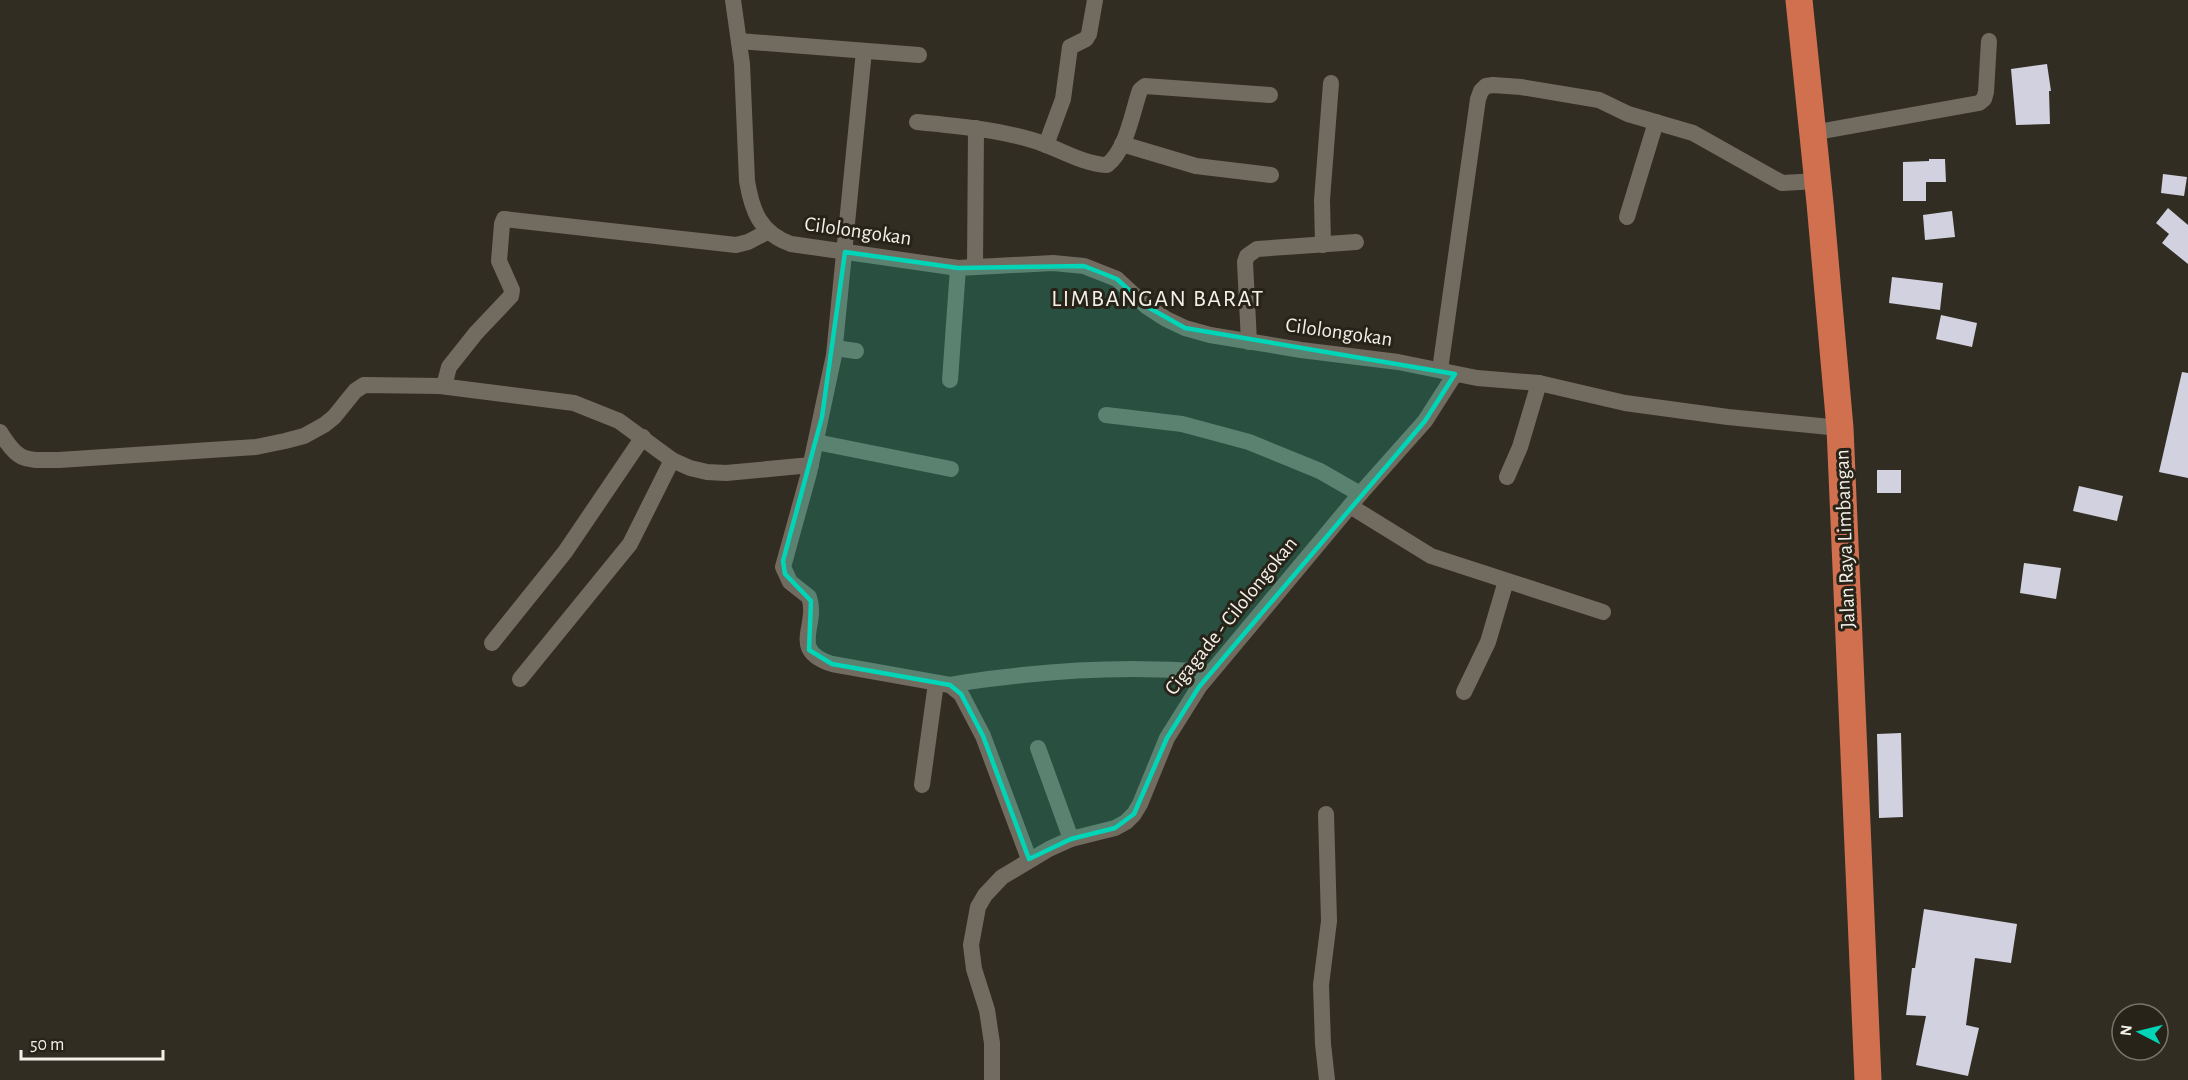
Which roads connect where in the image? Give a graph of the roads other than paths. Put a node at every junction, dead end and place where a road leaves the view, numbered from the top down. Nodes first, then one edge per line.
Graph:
1 (733, 0) edge
2 (1095, 0) edge
3 (1799, 0) edge
4 (739, 41) junction
5 (1989, 41) dead end
6 (864, 51) junction
7 (919, 55) dead end
8 (1331, 83) dead end
9 (1270, 95) dead end
10 (917, 122) dead end
11 (1656, 122) junction
12 (976, 128) junction
13 (1812, 133) junction
14 (1122, 144) junction
15 (1047, 145) junction
16 (1271, 175) dead end
17 (1818, 181) junction
18 (1627, 217) dead end
19 (768, 232) junction
20 (1356, 242) dead end
21 (1323, 245) junction
22 (845, 252) junction
23 (967, 267) junction
24 (1249, 342) junction
25 (834, 348) junction
26 (856, 351) dead end
27 (1447, 372) junction
28 (950, 380) dead end
29 (1539, 383) junction
30 (442, 386) junction
31 (1106, 415) dead end
32 (1840, 428) junction
33 (0, 432) edge
34 (643, 437) junction
35 (816, 442) junction
36 (672, 460) junction
37 (811, 465) junction
38 (951, 469) dead end
39 (1507, 477) dead end
40 (1355, 500) junction
41 (1506, 581) junction
42 (1603, 612) dead end
43 (492, 643) dead end
44 (1210, 672) junction
45 (520, 680) dead end
46 (943, 684) junction
47 (1464, 692) dead end
48 (1038, 748) dead end
49 (922, 784) dead end
50 (1326, 814) dead end
51 (1071, 839) junction
52 (1029, 859) junction
53 (992, 1080) edge
54 (1327, 1080) edge
55 (1868, 1080) edge

1 - 4 street
2 - 15 street
3 - 13 highway, Jalan Raya Limbangan
4 - 6 street
4 - 19 street
5 - 13 street
6 - 7 street
6 - 22 street
8 - 21 street
9 - 14 street
10 - 12 street
11 - 17 street
11 - 18 street
11 - 27 street
12 - 15 street
12 - 23 street
13 - 17 highway, Jalan Raya Limbangan
14 - 15 street
14 - 16 street
17 - 32 highway, Jalan Raya Limbangan
19 - 22 street, Cilolongokan
19 - 30 street
20 - 21 street
21 - 24 street
22 - 23 street, Cilolongokan
22 - 25 street
23 - 24 street, Cilolongokan
23 - 28 street
24 - 27 street, Cilolongokan
25 - 26 street
25 - 35 street
27 - 29 street, Cilolongokan
27 - 40 street, Cigagade - Cilolongokan
29 - 32 street, Cilolongokan
29 - 39 street
30 - 33 street
30 - 34 street
31 - 40 street
32 - 55 highway, Jalan Raya Limbangan
34 - 36 street
34 - 43 street
35 - 37 street
35 - 38 street
36 - 37 street
36 - 45 street
37 - 46 street
40 - 41 street
40 - 44 street, Cigagade - Cilolongokan
41 - 42 street
41 - 47 street
44 - 46 street
44 - 51 street, Cigagade - Cilolongokan
46 - 49 street
46 - 52 street
48 - 51 street
50 - 54 street
51 - 52 street, Cigagade - Cilolongokan
52 - 53 street, Cigagade - Cilolongokan

